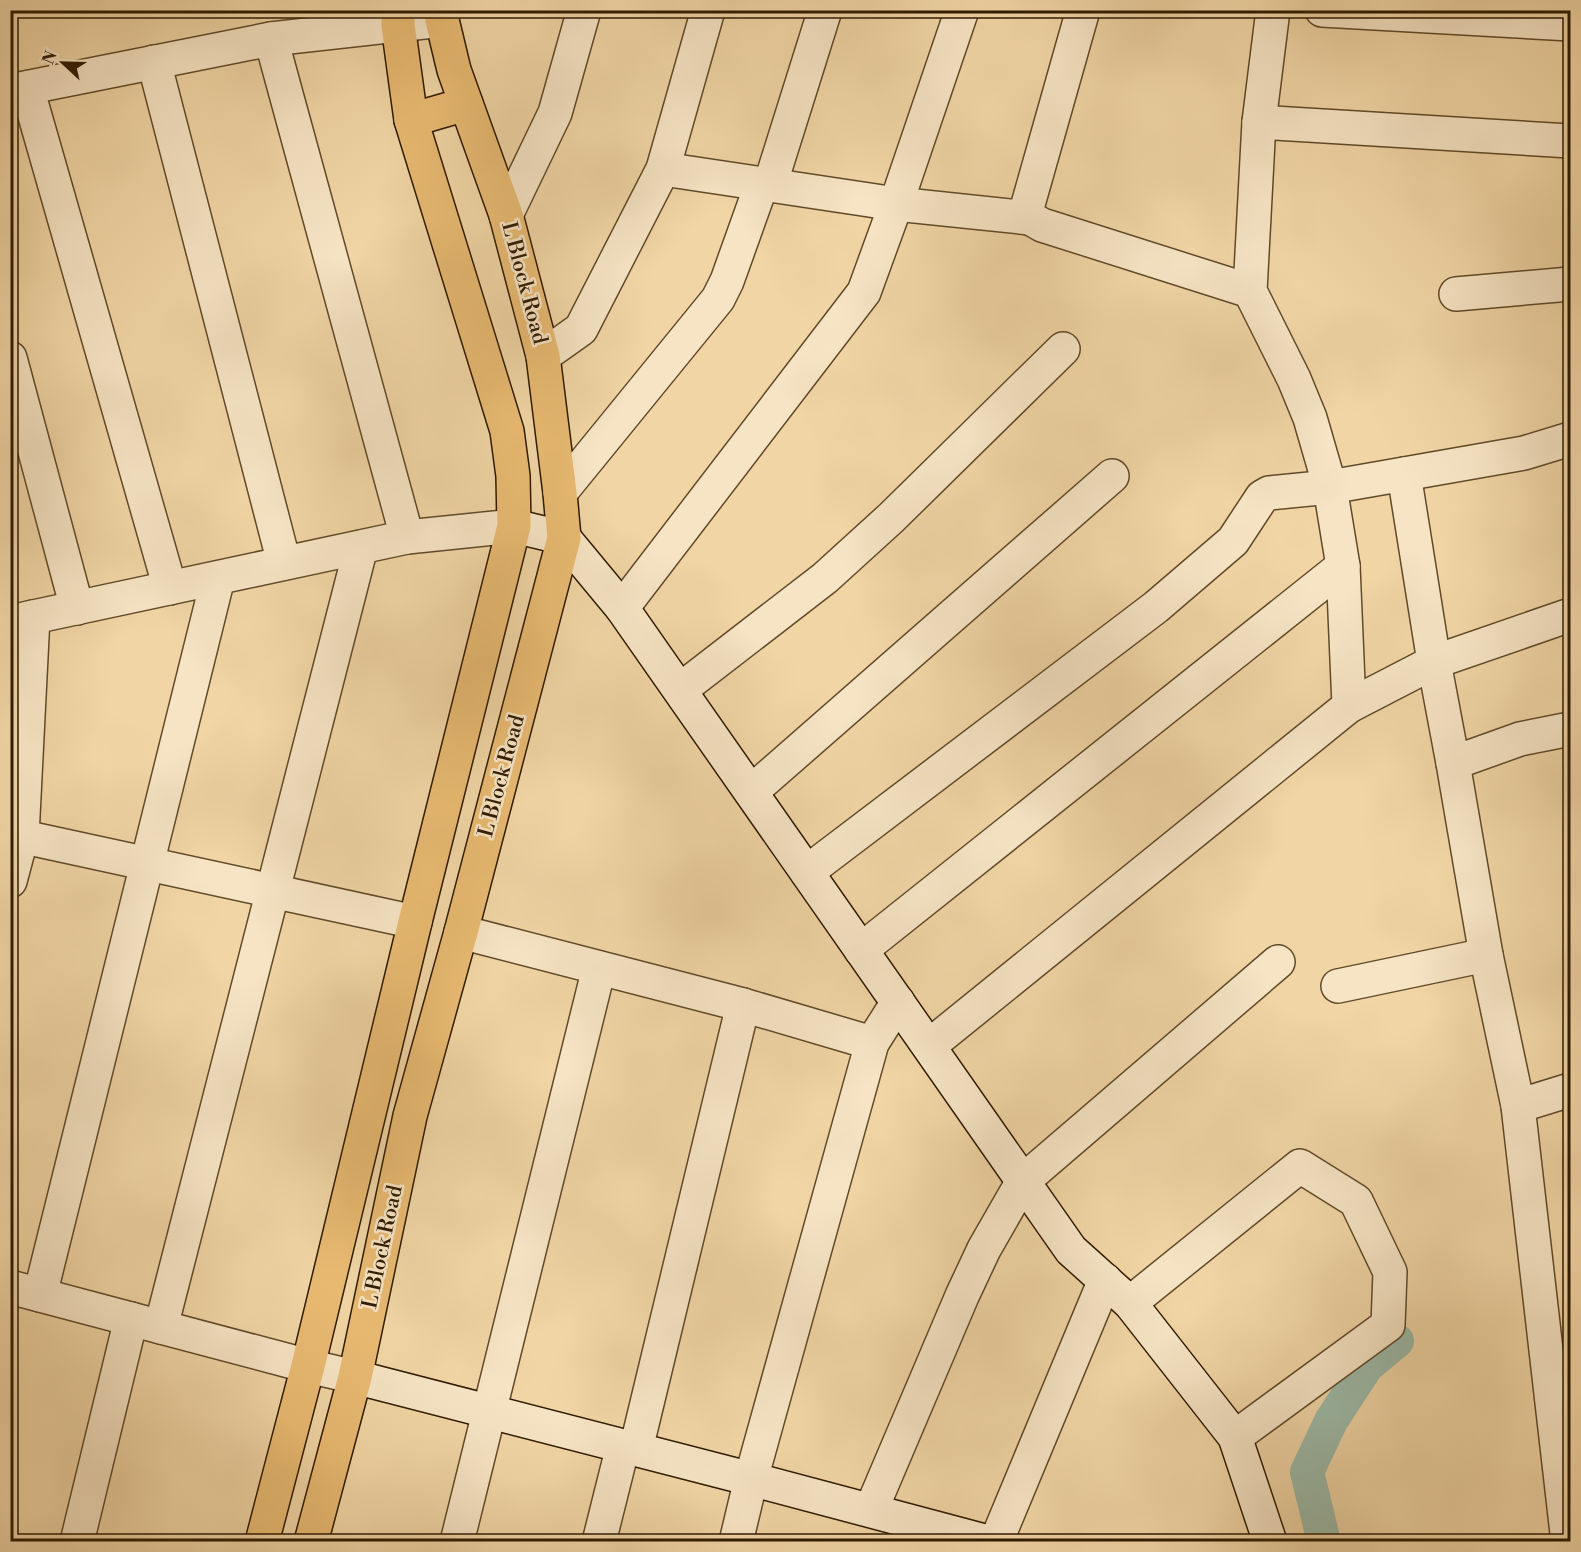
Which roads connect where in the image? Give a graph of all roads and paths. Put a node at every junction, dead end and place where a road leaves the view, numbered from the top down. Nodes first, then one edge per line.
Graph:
1 (584, 10) edge
2 (708, 10) edge
3 (825, 10) edge
4 (962, 10) edge
5 (1083, 10) edge
6 (1273, 10) edge
7 (1322, 10) edge
8 (442, 15) edge
9 (398, 18) edge
10 (1570, 24) edge
11 (271, 39) junction
12 (154, 62) junction
13 (19, 89) edge
14 (466, 104) junction
15 (411, 120) junction
16 (1259, 122) junction
17 (1570, 141) edge
18 (663, 169) junction
19 (766, 184) junction
20 (896, 204) junction
21 (507, 215) junction
22 (1030, 218) junction
23 (1570, 284) edge
24 (1251, 291) junction
25 (1456, 294) dead end
26 (1063, 350) dead end
27 (543, 356) junction
28 (10, 358) edge
29 (1570, 440) edge
30 (1404, 474) junction
31 (1112, 476) dead end
32 (1330, 487) junction
33 (560, 492) junction
34 (514, 526) junction
35 (407, 537) junction
36 (564, 538) junction
37 (360, 547) junction
38 (285, 563) junction
39 (1343, 566) junction
40 (218, 578) junction
41 (170, 588) junction
42 (77, 608) junction
43 (622, 608) junction
44 (1570, 615) edge
45 (22, 620) edge
46 (1434, 662) junction
47 (680, 690) junction
48 (1349, 706) junction
49 (1570, 729) edge
50 (1453, 764) junction
51 (751, 792) junction
52 (16, 835) edge
53 (147, 863) junction
54 (807, 872) junction
55 (10, 881) edge
56 (272, 891) junction
57 (415, 922) junction
58 (461, 932) junction
59 (861, 950) junction
60 (1486, 956) junction
61 (1278, 962) dead end
62 (599, 968) junction
63 (1338, 986) dead end
64 (898, 1002) junction
65 (743, 1005) junction
66 (872, 1043) junction
67 (929, 1046) junction
68 (1570, 1090) edge
69 (1518, 1106) junction
70 (1023, 1181) junction
71 (1105, 1280) junction
72 (25, 1291) edge
73 (1130, 1303) junction
74 (146, 1323) junction
75 (308, 1366) junction
76 (355, 1377) junction
77 (489, 1412) junction
78 (1235, 1437) junction
79 (629, 1448) junction
80 (751, 1479) junction
81 (871, 1510) junction
82 (982, 1541) edge
83 (77, 1542) edge
84 (262, 1542) edge
85 (311, 1542) edge
86 (457, 1542) edge
87 (599, 1542) edge
88 (736, 1542) edge
89 (1270, 1542) edge
90 (1568, 1542) edge

1 - 21 street
2 - 18 street
3 - 19 street
4 - 20 street
5 - 22 street
6 - 16 street
7 - 10 street
8 - 9 street
8 - 14 main road, L Block Road
9 - 11 street
9 - 15 main road, L Block Road
11 - 12 street
11 - 35 street
12 - 13 street
12 - 38 street
13 - 41 street
14 - 15 main road
14 - 21 main road, L Block Road
15 - 34 main road, L Block Road
16 - 17 street
16 - 24 street
18 - 19 street
18 - 27 street
19 - 20 street
19 - 33 street
20 - 22 street
20 - 43 street
21 - 27 main road, L Block Road
22 - 24 street
23 - 25 street
24 - 32 street
26 - 47 street
27 - 33 main road, L Block Road
28 - 42 street
29 - 30 street
30 - 32 street
30 - 46 street
31 - 51 street
32 - 39 street
32 - 54 street
33 - 36 main road, L Block Road
34 - 35 street
34 - 36 street
34 - 57 main road, L Block Road
35 - 37 street
36 - 43 street
36 - 58 main road, L Block Road
37 - 38 street
37 - 56 street
38 - 40 street
39 - 48 street
39 - 59 street
40 - 41 street
40 - 53 street
41 - 42 street
42 - 45 street
43 - 47 street
44 - 46 street
45 - 52 street
46 - 48 street
46 - 50 street
47 - 51 street
48 - 67 street
49 - 50 street
50 - 60 street
51 - 54 street
52 - 53 street
52 - 55 street
53 - 56 street
53 - 72 street
54 - 59 street
56 - 57 street
56 - 74 street
57 - 75 main road, L Block Road
58 - 62 street
58 - 76 main road, L Block Road
59 - 64 street
60 - 63 street
60 - 69 street
61 - 70 street
62 - 65 street
62 - 77 street
64 - 66 street
64 - 67 street
65 - 66 street
65 - 79 street
66 - 80 street
67 - 70 street
68 - 69 street
69 - 90 street
70 - 71 street
70 - 81 street
71 - 73 street
71 - 82 street
72 - 74 street
73 - 78 street
73 - 78 street
74 - 75 street
74 - 83 street
75 - 76 street
75 - 84 main road, L Block Road
76 - 77 street
76 - 85 main road, L Block Road
77 - 79 street
77 - 86 street
78 - 89 street
79 - 80 street
79 - 87 street
80 - 81 street
80 - 88 street
81 - 82 street

